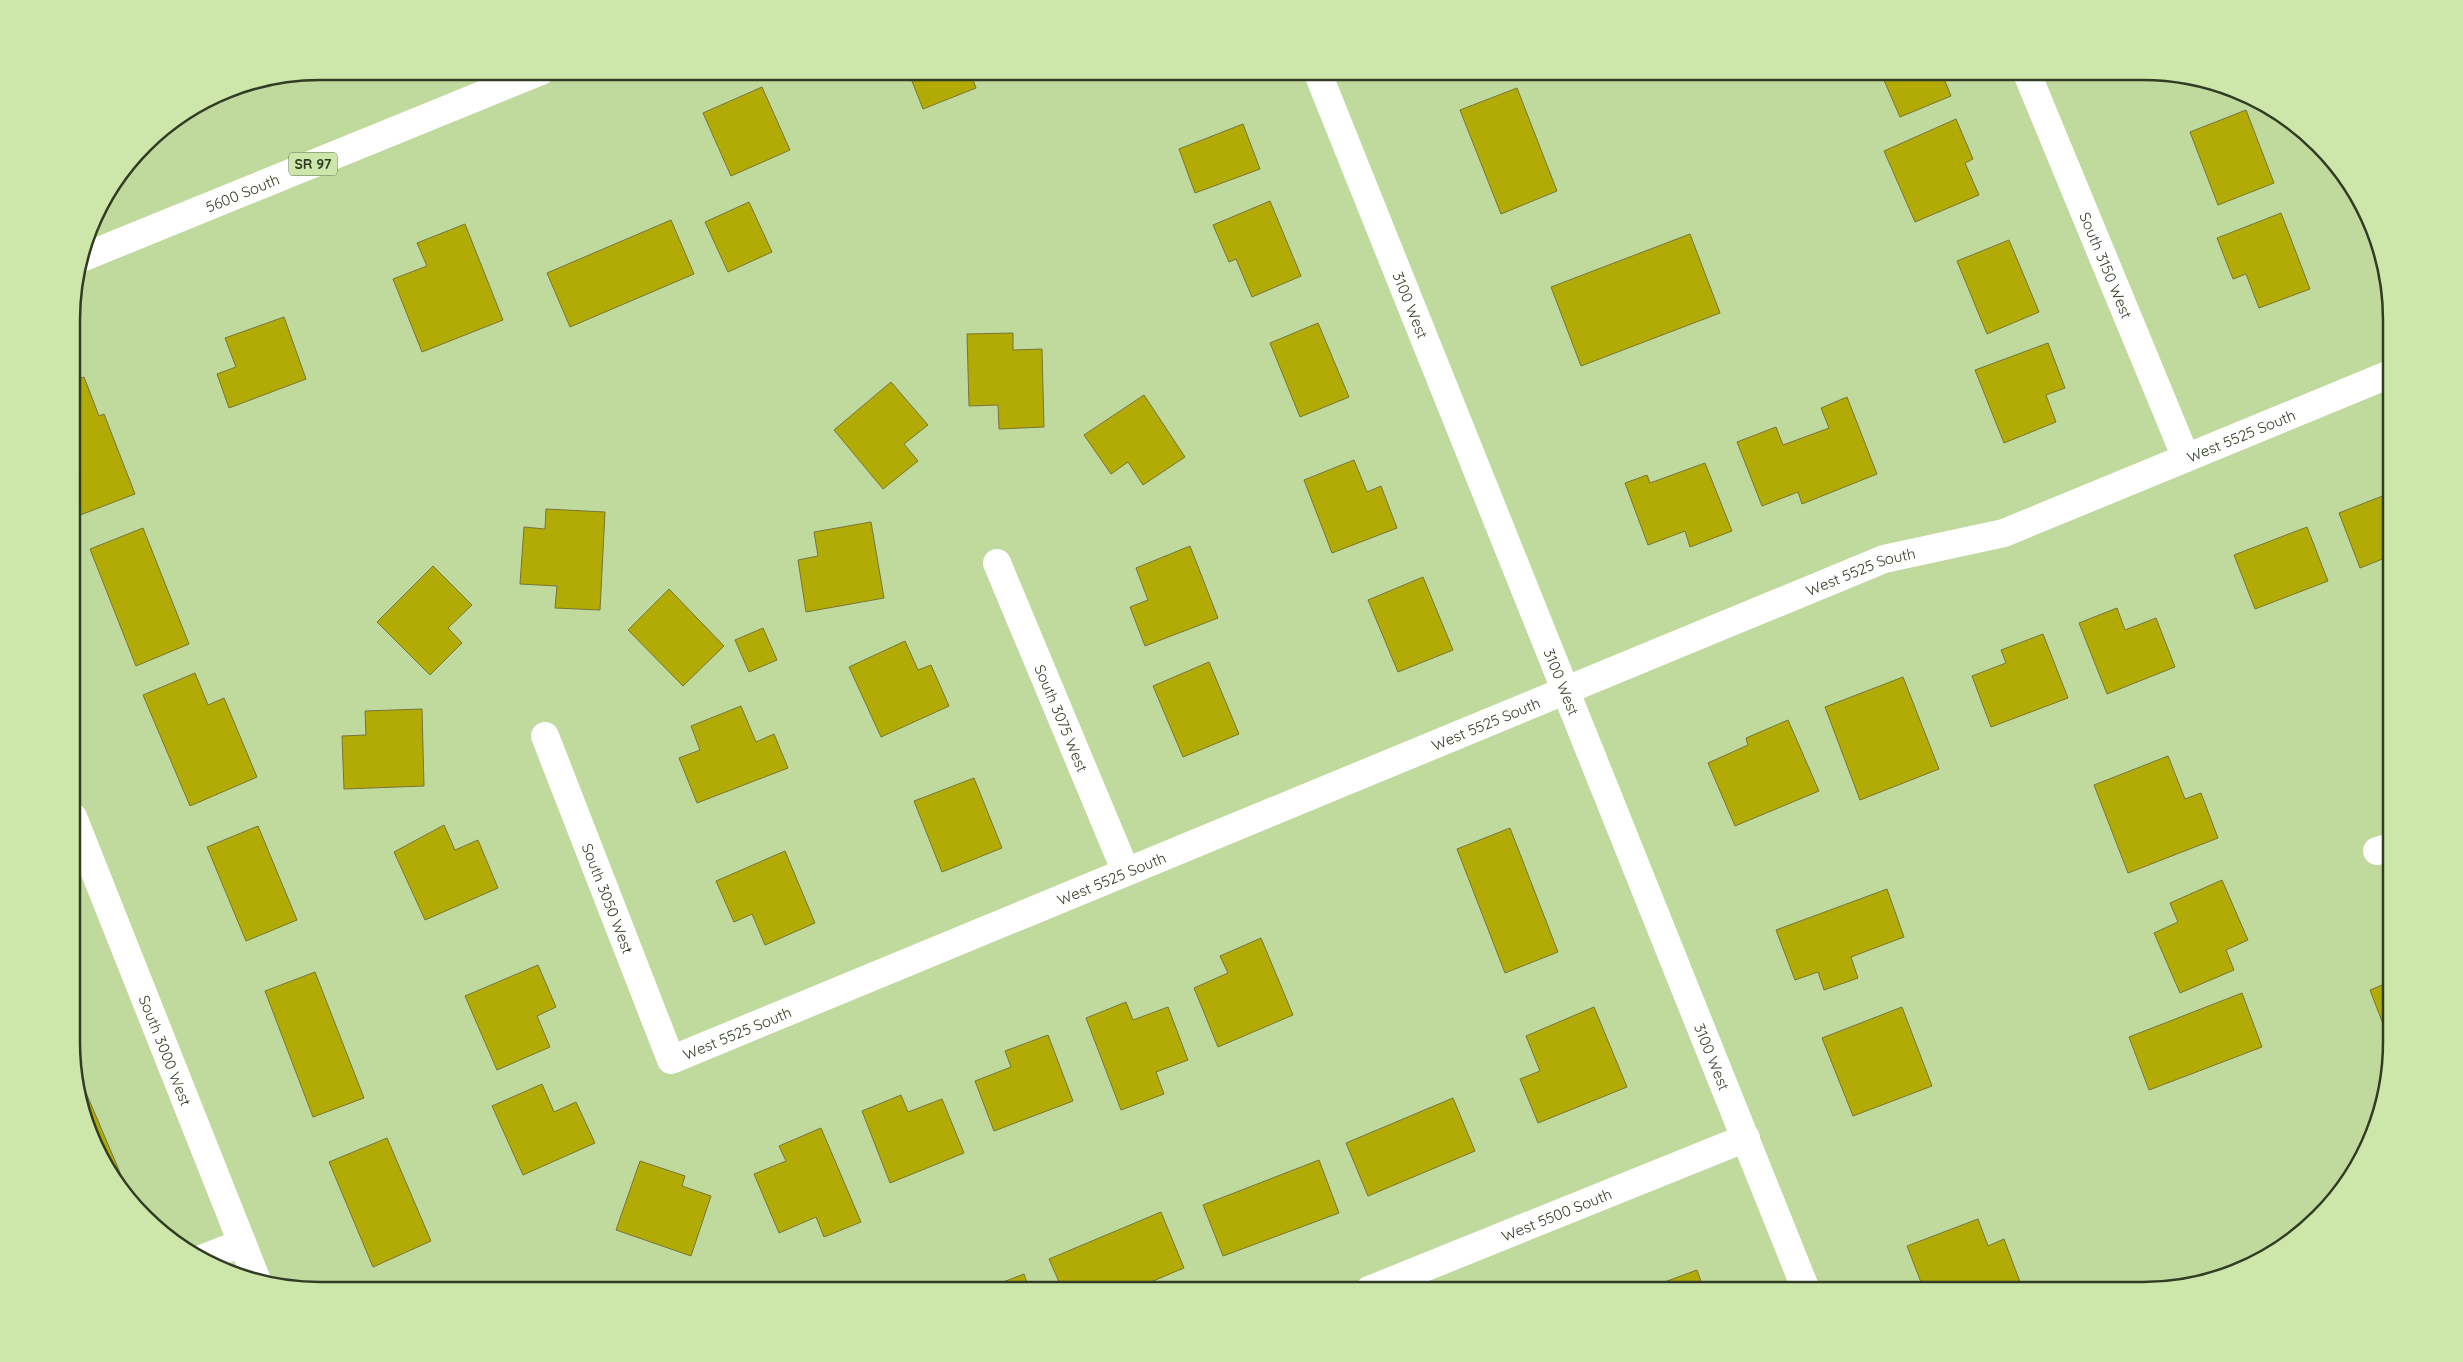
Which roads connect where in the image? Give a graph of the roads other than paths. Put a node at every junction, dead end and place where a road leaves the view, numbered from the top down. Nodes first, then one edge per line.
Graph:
1 (519, 80) edge
2 (1321, 80) edge
3 (2030, 80) edge
4 (89, 255) edge
5 (2383, 377) edge
6 (2186, 458) junction
7 (997, 563) dead end
8 (1566, 691) junction
9 (545, 736) dead end
10 (80, 836) edge
11 (1126, 872) junction
12 (671, 1060) joint
13 (1746, 1138) junction
14 (242, 1243) junction
15 (211, 1255) edge
16 (254, 1273) edge
17 (1389, 1282) edge
18 (1803, 1282) edge

1 - 4 street, 5600 South / SR 97
2 - 8 street, 3100 West
3 - 6 street, South 3150 West
5 - 6 street, West 5525 South
6 - 8 street, West 5525 South
7 - 11 street, South 3075 West
8 - 11 street, West 5525 South
8 - 13 street, 3100 West
9 - 12 street, South 3050 West
10 - 14 street, South 3000 West
11 - 12 street, West 5525 South
13 - 17 street, West 5500 South
13 - 18 street, 3100 West
14 - 15 street
14 - 16 street, South 3000 West

